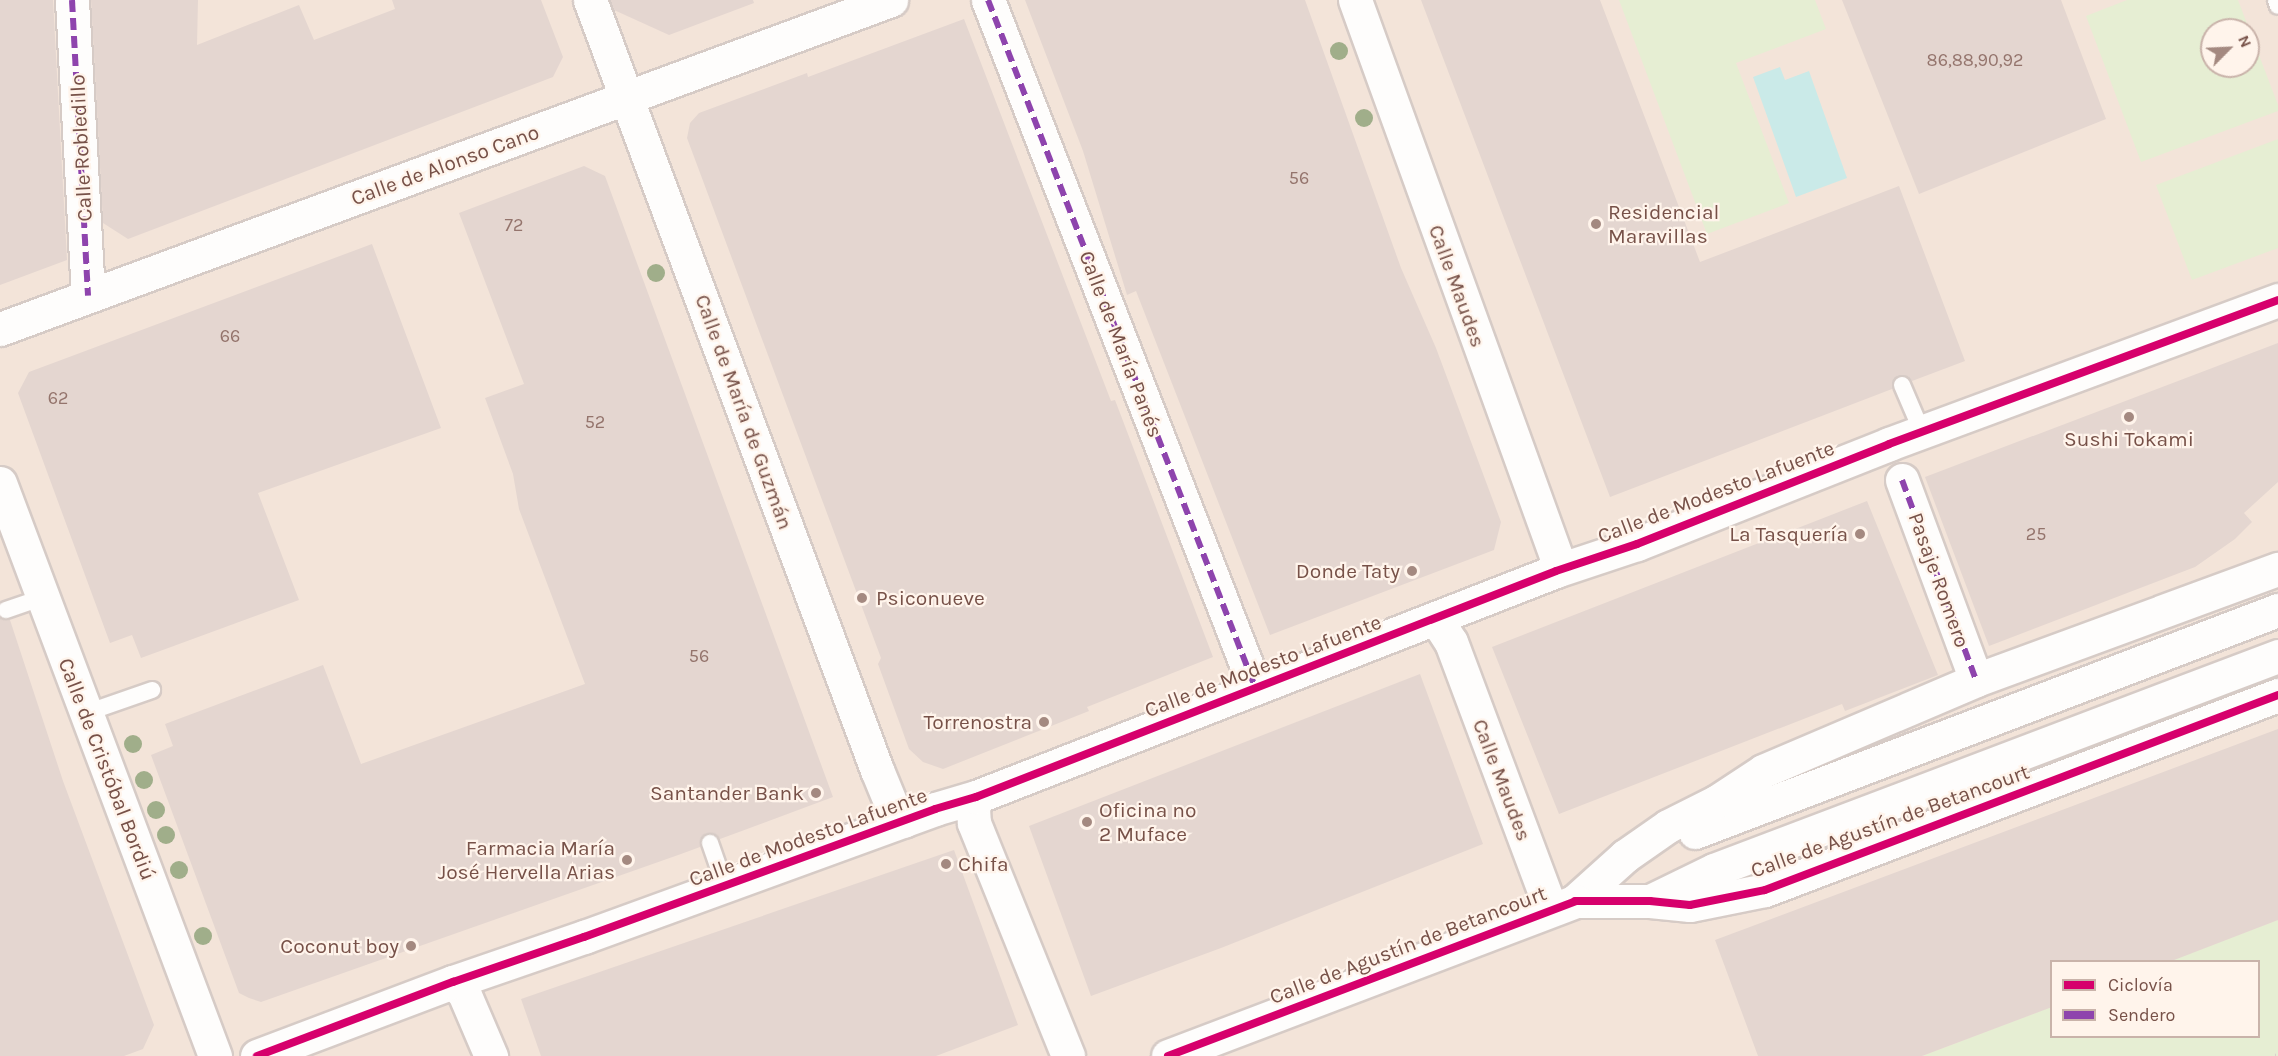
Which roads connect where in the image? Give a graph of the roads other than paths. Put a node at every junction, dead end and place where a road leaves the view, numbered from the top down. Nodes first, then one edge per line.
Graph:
1 (72, 0) edge
2 (590, 0) edge
3 (891, 0) edge
4 (988, 0) edge
5 (1355, 0) edge
6 (2276, 0) edge
7 (2278, 6) edge
8 (627, 98) junction
9 (88, 296) junction
10 (2278, 300) edge
11 (0, 329) edge
12 (1902, 385) dead end
13 (1922, 432) junction
14 (1902, 480) dead end
15 (0, 483) edge
16 (2278, 569) edge
17 (1556, 571) junction
18 (43, 597) junction
19 (6, 610) dead end
20 (2278, 610) edge
21 (1436, 619) junction
22 (2278, 657) edge
23 (1976, 680) junction
24 (1255, 687) junction
25 (152, 690) dead end
26 (2278, 695) edge
27 (86, 712) junction
28 (976, 797) junction
29 (904, 821) junction
30 (710, 843) dead end
31 (1625, 856) junction
32 (725, 886) junction
33 (1650, 901) junction
34 (1563, 905) junction
35 (453, 982) junction
36 (215, 1056) edge
37 (257, 1056) edge
38 (491, 1056) edge
39 (1068, 1056) edge
40 (1168, 1056) edge

1 - 9 street, Calle Robledillo
2 - 8 street, Calle de María de Guzmán
3 - 8 street, Calle de Alonso Cano
4 - 24 street, Calle de María Panés
5 - 17 street, Calle Maudes
6 - 7 lane
8 - 9 street, Calle de Alonso Cano
8 - 29 street, Calle de María de Guzmán
9 - 11 street, Calle de Alonso Cano
10 - 13 street, Calle de Modesto Lafuente
12 - 13 lane
13 - 17 street, Calle de Modesto Lafuente
14 - 23 street, Pasaje Romero
15 - 18 street, Calle de Cristóbal Bordiú
16 - 23 street, Calle de Agustín de Betancourt
17 - 21 street, Calle de Modesto Lafuente
18 - 19 lane
18 - 27 street, Calle de Cristóbal Bordiú
20 - 31 street, Calle de Agustín de Betancourt
21 - 24 street, Calle de Modesto Lafuente
21 - 34 street, Calle Maudes
22 - 33 street, Calle de Agustín de Betancourt
23 - 31 street, Calle de Agustín de Betancourt
24 - 28 street, Calle de Modesto Lafuente
25 - 27 lane
26 - 33 street, Calle de Agustín de Betancourt
27 - 36 street, Calle de Cristóbal Bordiú
28 - 29 street, Calle de Modesto Lafuente
28 - 39 street
29 - 32 street, Calle de Modesto Lafuente
30 - 32 lane
31 - 34 street, Calle de Agustín de Betancourt
32 - 35 street, Calle de Modesto Lafuente
33 - 34 street, Calle de Agustín de Betancourt
34 - 40 street, Calle de Agustín de Betancourt
35 - 37 street, Calle de Modesto Lafuente
35 - 38 street

